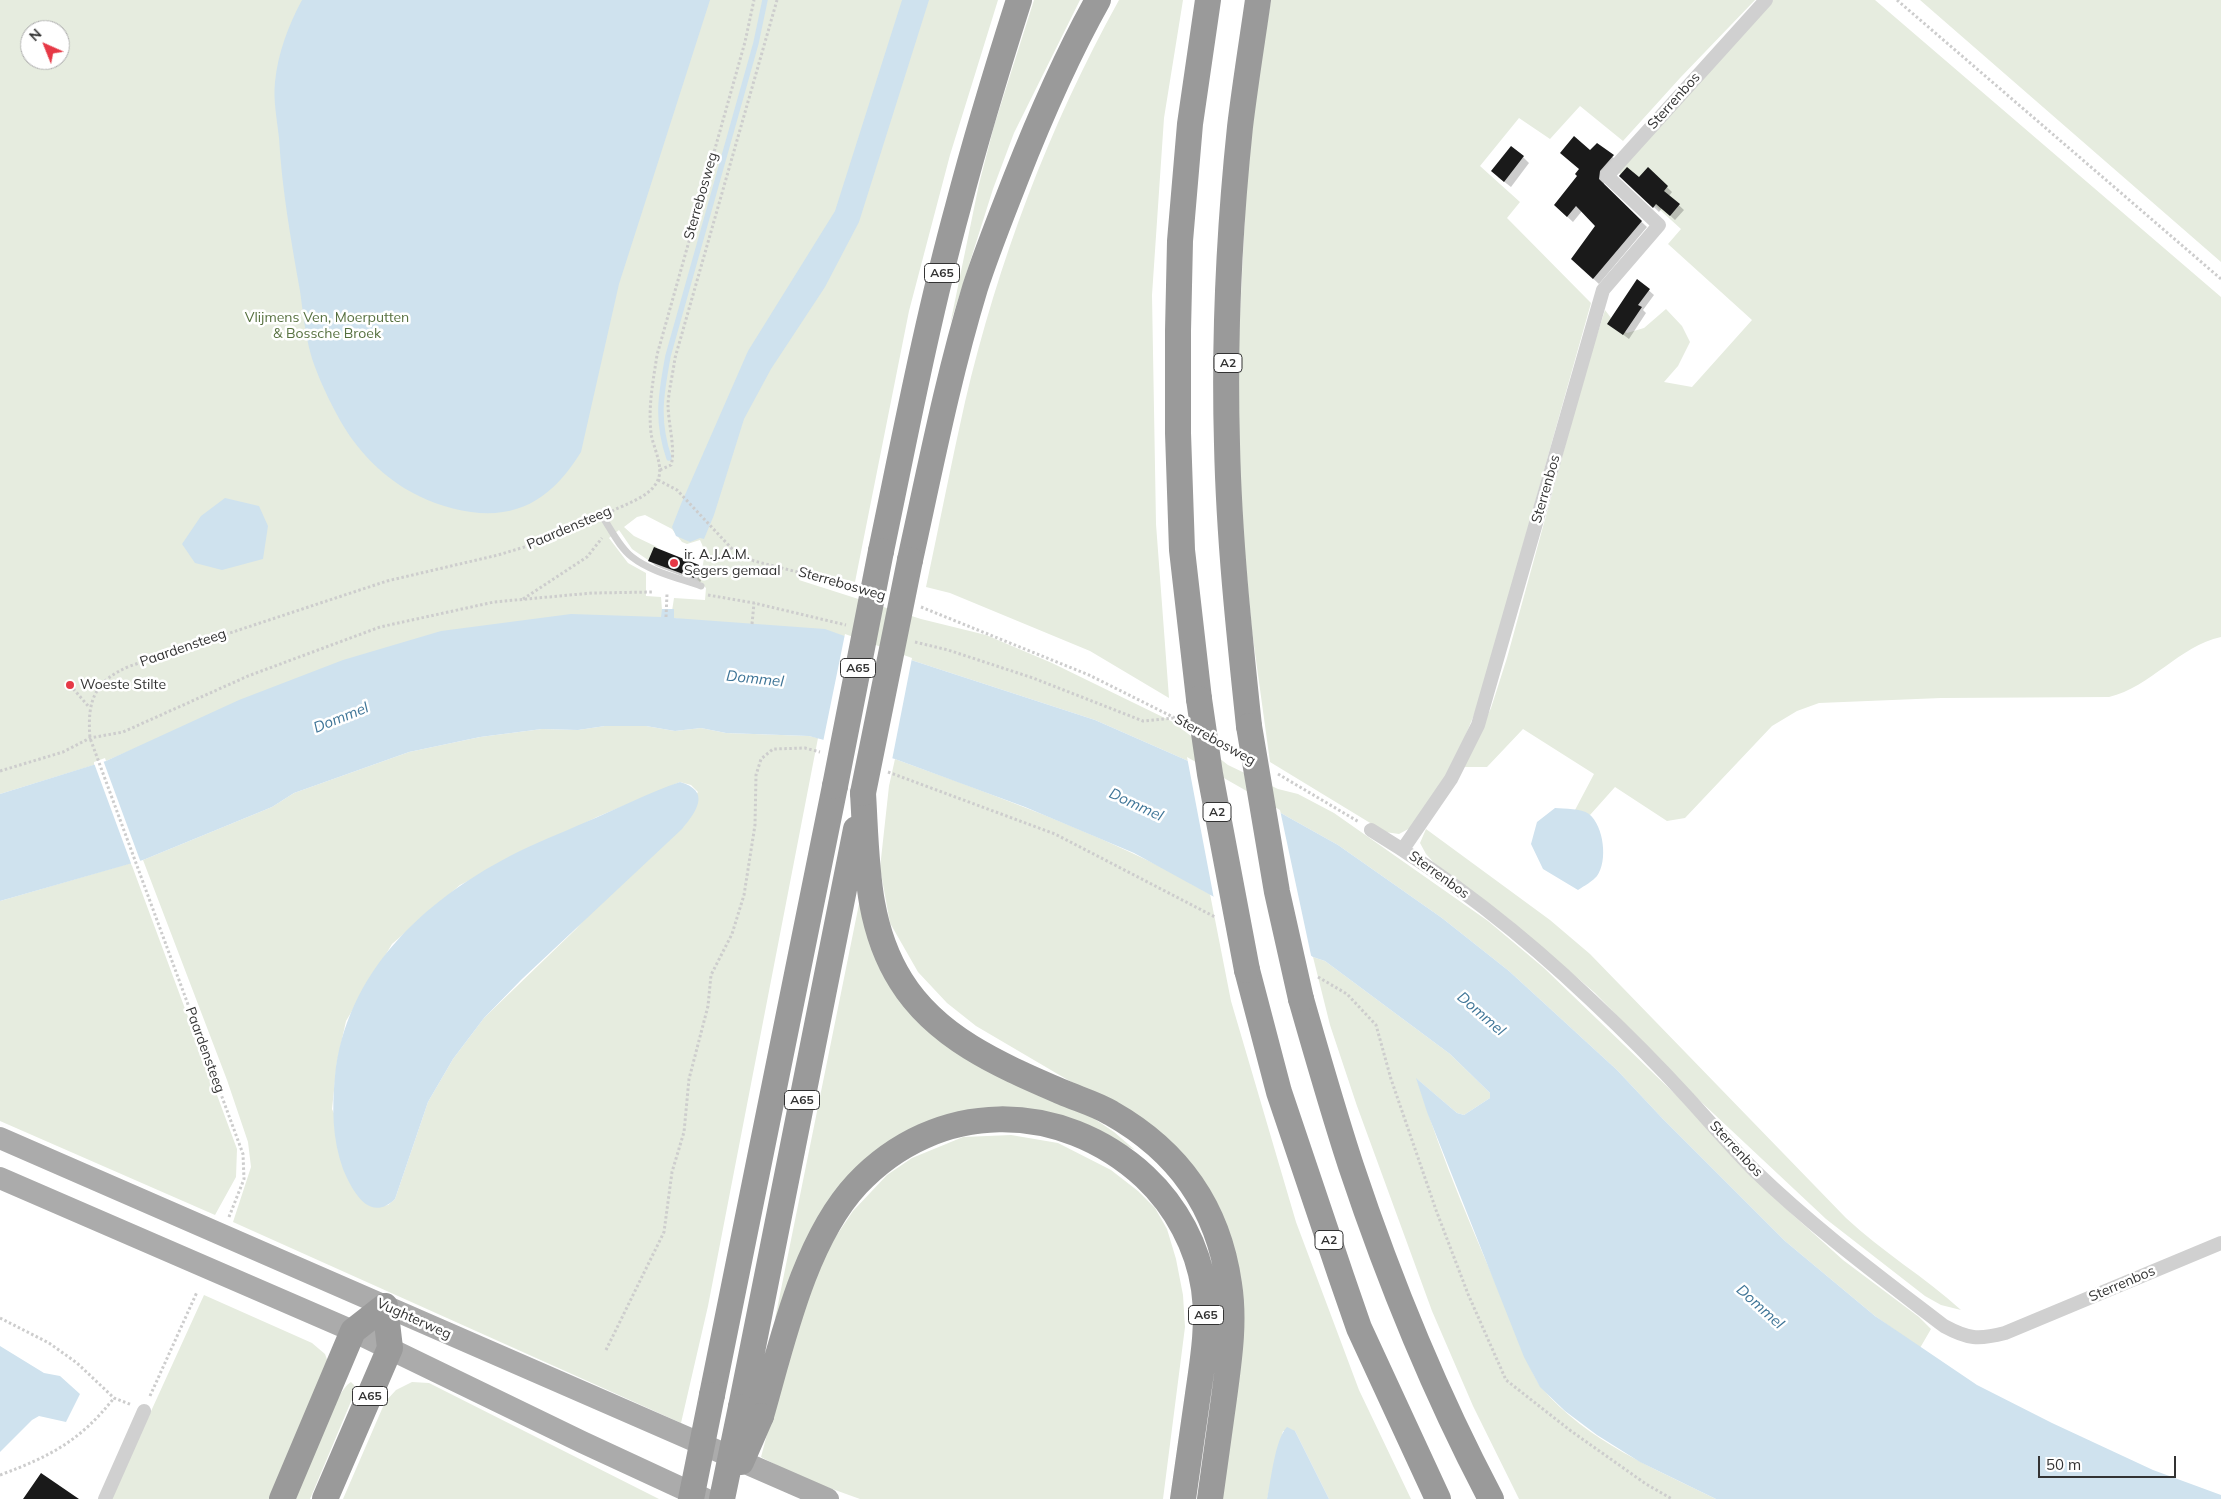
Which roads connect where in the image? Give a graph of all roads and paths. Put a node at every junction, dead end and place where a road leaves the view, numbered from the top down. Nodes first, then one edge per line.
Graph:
1 (754, 0) edge
2 (777, 0) edge
3 (1019, 0) edge
4 (1098, 0) edge
5 (1208, 0) edge
6 (1258, 0) edge
7 (1766, 0) edge
8 (1897, 0) edge
9 (2221, 279) edge
10 (660, 470) junction
11 (658, 480) junction
12 (602, 516) junction
13 (610, 528) junction
14 (862, 589) dead end
15 (702, 590) joint
16 (652, 592) dead end
17 (667, 594) dead end
18 (522, 600) junction
19 (754, 604) junction
20 (916, 605) dead end
21 (666, 618) dead end
22 (752, 624) dead end
23 (854, 627) dead end
24 (910, 641) dead end
25 (70, 685) dead end
26 (90, 707) junction
27 (1176, 718) junction
28 (1184, 723) dead end
29 (90, 738) junction
30 (823, 753) dead end
31 (0, 771) edge
32 (886, 772) dead end
33 (1275, 772) dead end
34 (863, 793) junction
35 (1371, 830) joint
36 (1403, 849) junction
37 (1219, 919) dead end
38 (1315, 976) dead end
39 (0, 1138) edge
40 (0, 1178) edge
41 (228, 1219) dead end
42 (2221, 1243) edge
43 (197, 1292) dead end
44 (385, 1306) junction
45 (0, 1318) edge
46 (353, 1330) junction
47 (390, 1348) junction
48 (606, 1350) dead end
49 (114, 1398) junction
50 (144, 1411) junction
51 (751, 1412) junction
52 (0, 1475) edge
53 (105, 1499) edge
54 (282, 1499) edge
55 (325, 1499) edge
56 (691, 1499) edge
57 (705, 1499) edge
58 (724, 1499) edge
59 (828, 1499) edge
60 (1183, 1499) edge
61 (1210, 1499) edge
62 (1438, 1499) edge
63 (1491, 1499) edge
64 (1672, 1499) edge

1 - 10 path, Sterrebosweg
2 - 10 path
3 - 56 highway, A65, bridge
4 - 34 highway, A65, bridge
5 - 62 highway, A2, bridge
6 - 63 highway, A2, bridge
7 - 36 street, Sterrenbos
8 - 9 path
10 - 11 path, Sterrebosweg
11 - 12 path, Paardensteeg
11 - 14 path, Sterrebosweg
12 - 13 lane
12 - 26 path, Paardensteeg
13 - 15 lane
13 - 18 path
15 - 19 path
16 - 18 path
17 - 21 path
18 - 29 path
19 - 22 path
19 - 23 path
20 - 27 path, Sterrebosweg
24 - 27 path
25 - 26 path
26 - 29 path, Paardensteeg
27 - 28 path, Sterrebosweg
29 - 31 path
29 - 41 path, Paardensteeg
30 - 48 path
32 - 37 path
33 - 35 path
34 - 51 highway, A65
34 - 61 highway, A65
35 - 36 street
36 - 42 street, Sterrenbos
38 - 64 path
39 - 44 main road, Vughterweg
40 - 46 main road
43 - 50 path
44 - 46 highway
44 - 47 highway
44 - 59 main road, Vughterweg
45 - 49 path
46 - 47 main road
46 - 54 highway
47 - 55 highway, A65
47 - 57 main road
49 - 50 path
49 - 52 path
50 - 53 street
51 - 58 highway, A65, bridge
51 - 60 highway, A65

